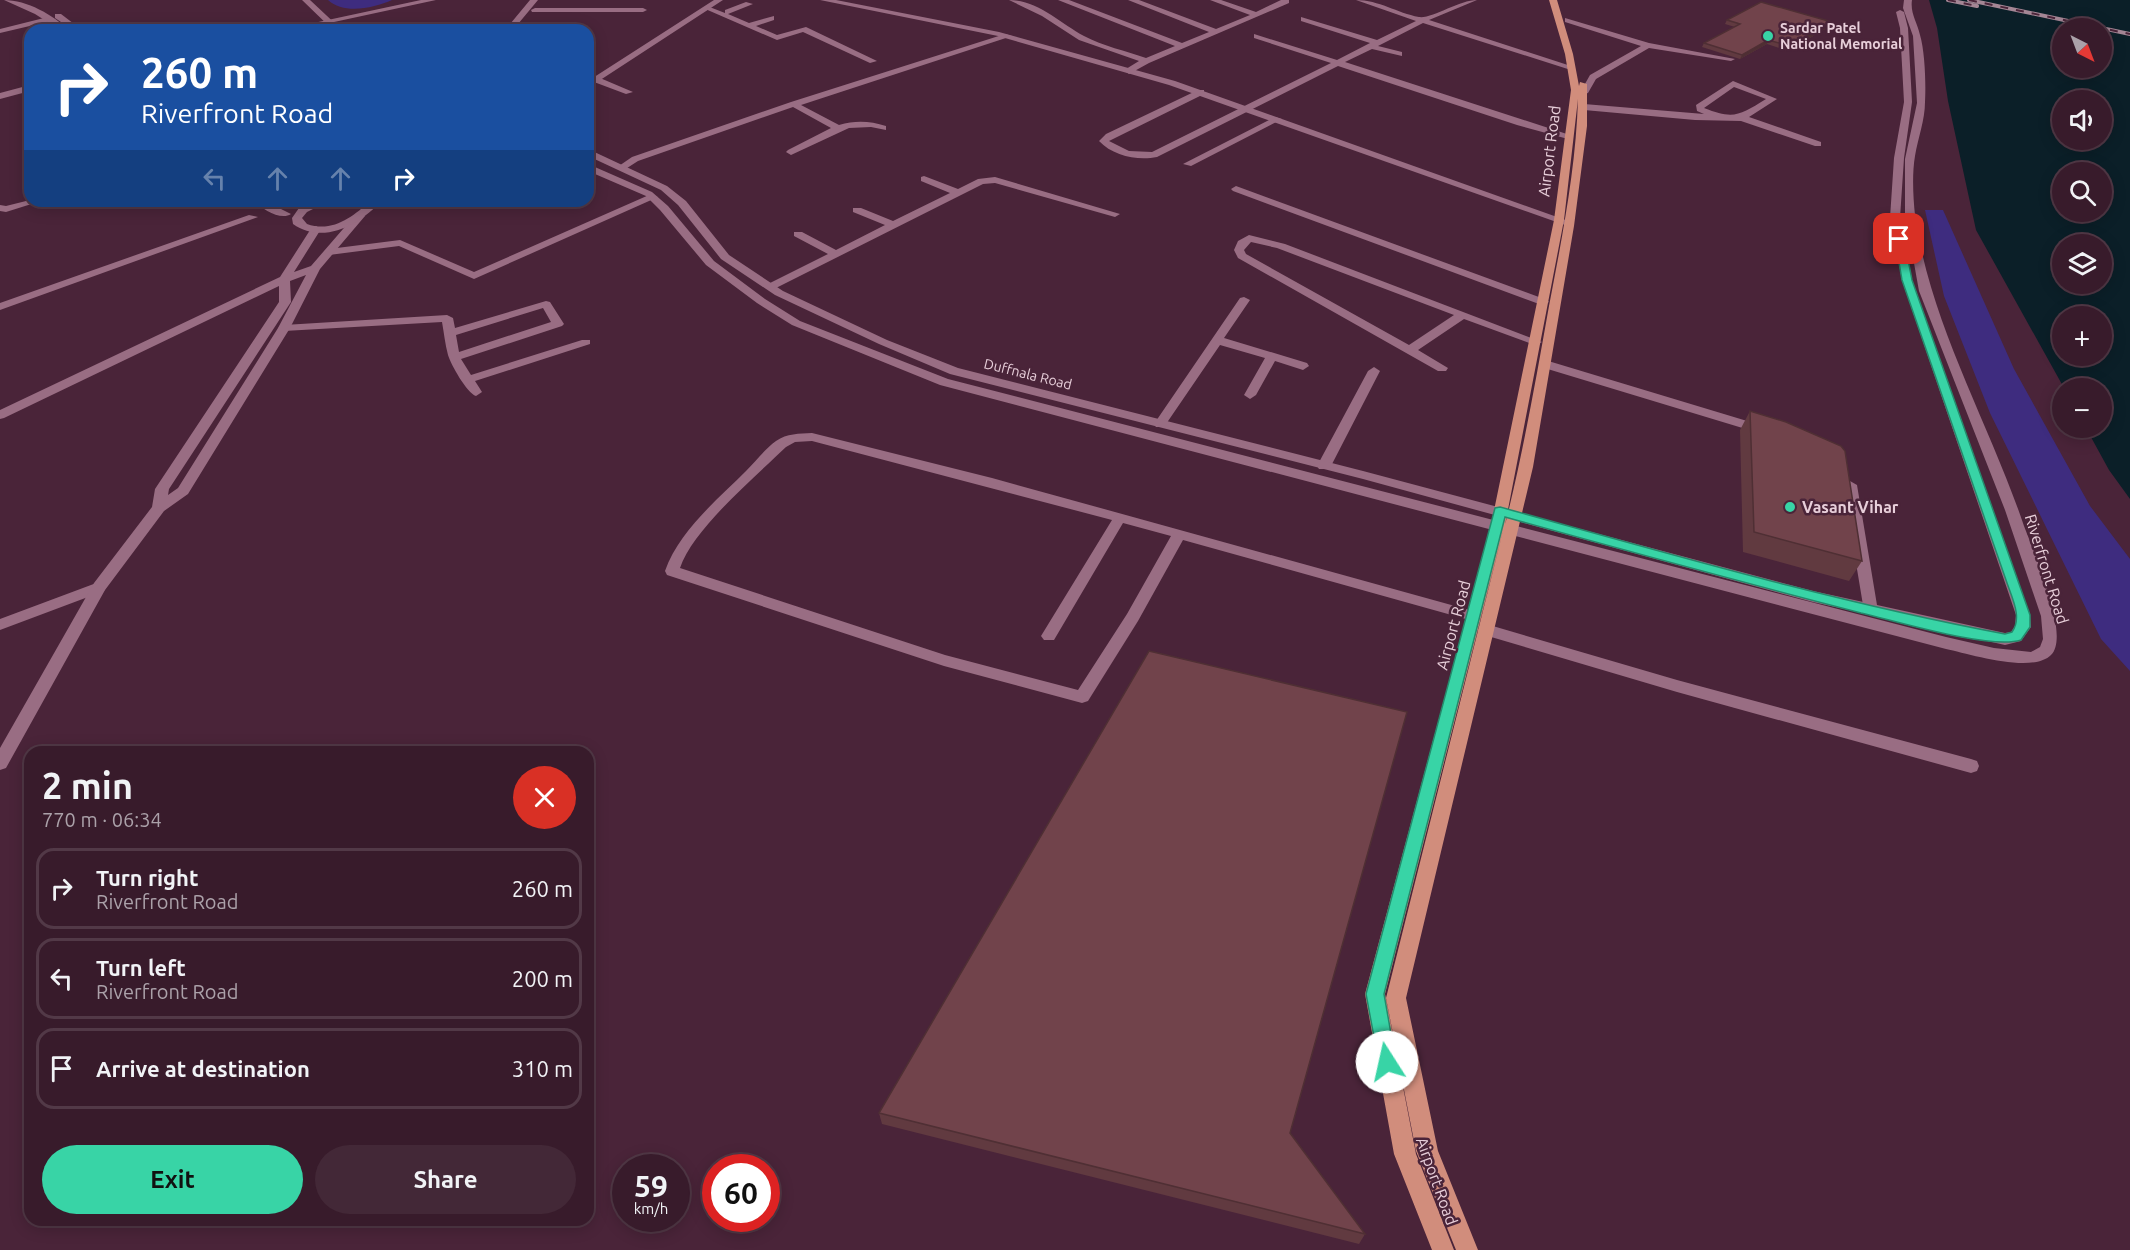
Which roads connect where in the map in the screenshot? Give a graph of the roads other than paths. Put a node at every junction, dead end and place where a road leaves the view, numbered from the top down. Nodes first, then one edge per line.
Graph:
1 (8, 0) edge
2 (22, 0) edge
3 (306, 0) edge
4 (432, 0) edge
5 (534, 0) edge
6 (543, 0) edge
7 (602, 0) edge
8 (635, 0) edge
9 (719, 0) edge
10 (758, 0) edge
11 (824, 0) edge
12 (1012, 0) edge
13 (1132, 0) edge
14 (1214, 0) edge
15 (1285, 0) edge
16 (1360, 0) edge
17 (1473, 0) edge
18 (1553, 0) edge
19 (1562, 0) edge
20 (1898, 0) edge
21 (1908, 0) edge
22 (745, 2) edge
23 (1061, 2) edge
24 (707, 8) junction
25 (1047, 8) dead end
26 (535, 10) junction
27 (595, 10) junction
28 (629, 10) junction
29 (643, 10) dead end
30 (1037, 10) junction
31 (728, 12) dead end
32 (1257, 15) junction
33 (771, 18) dead end
34 (48, 19) junction
35 (1304, 19) dead end
36 (328, 20) junction
37 (1422, 20) junction
38 (1568, 20) junction
39 (28, 24) edge
40 (56, 24) edge
41 (69, 24) edge
42 (311, 24) edge
43 (332, 24) edge
44 (514, 24) edge
45 (524, 24) edge
46 (1195, 24) junction
47 (24, 25) edge
48 (748, 26) junction
49 (0, 31) edge
50 (793, 32) junction
51 (1216, 32) junction
52 (1008, 36) junction
53 (1257, 36) dead end
54 (1161, 38) junction
55 (1374, 45) junction
56 (1648, 45) junction
57 (1182, 46) junction
58 (1399, 54) dead end
59 (1731, 59) dead end
60 (873, 61) dead end
61 (1146, 61) junction
62 (1341, 62) junction
63 (1571, 69) junction
64 (1129, 71) junction
65 (881, 72) dead end
66 (597, 80) junction
67 (594, 82) edge
68 (24, 91) edge
69 (628, 92) dead end
70 (1202, 93) junction
71 (0, 97) edge
72 (1584, 99) junction
73 (794, 104) junction
74 (1247, 108) junction
75 (1717, 116) junction
76 (1742, 118) junction
77 (1278, 119) junction
78 (883, 128) dead end
79 (839, 129) junction
80 (1568, 136) junction
81 (1818, 144) dead end
82 (791, 152) dead end
83 (594, 155) edge
84 (1188, 164) dead end
85 (621, 168) junction
86 (594, 170) edge
87 (924, 179) dead end
88 (1236, 189) dead end
89 (958, 193) junction
90 (653, 197) junction
91 (24, 204) edge
92 (266, 207) edge
93 (310, 207) edge
94 (0, 208) edge
95 (362, 210) edge
96 (857, 210) dead end
97 (1115, 214) dead end
98 (253, 217) dead end
99 (297, 218) junction
100 (1564, 222) junction
101 (894, 225) junction
102 (316, 229) junction
103 (798, 234) dead end
104 (328, 252) junction
105 (836, 254) junction
106 (315, 268) junction
107 (284, 279) junction
108 (770, 288) junction
109 (1244, 300) dead end
110 (1543, 302) junction
111 (0, 307) edge
112 (1462, 315) junction
113 (284, 328) junction
114 (452, 333) junction
115 (1217, 340) junction
116 (586, 342) dead end
117 (1536, 342) junction
118 (1409, 350) junction
119 (454, 357) junction
120 (1272, 357) junction
121 (1545, 364) junction
122 (1303, 366) dead end
123 (1442, 368) dead end
124 (1374, 371) dead end
125 (466, 380) junction
126 (476, 392) dead end
127 (1250, 395) dead end
128 (1, 412) edge
129 (1160, 424) junction
130 (1773, 434) edge
131 (1324, 466) junction
132 (1843, 469) edge
133 (159, 508) junction
134 (1119, 519) junction
135 (1506, 520) junction
136 (1179, 534) junction
137 (99, 587) junction
138 (1871, 611) junction
139 (1473, 616) junction
140 (0, 625) edge
141 (1486, 630) junction
142 (1048, 636) dead end
143 (0, 763) edge
144 (1971, 766) dead end
145 (1391, 1085) junction
146 (1413, 1085) junction
147 (1443, 1250) edge
148 (1467, 1250) edge

1 - 34 street
2 - 41 street
3 - 36 street
4 - 36 street
5 - 44 street
6 - 26 street
7 - 27 street
8 - 28 street
9 - 24 street
10 - 22 street
11 - 52 street
12 - 30 street
13 - 46 street
14 - 32 street
15 - 32 street
16 - 37 street
17 - 37 street
18 - 63 main road, Airport Road
19 - 38 main road, Airport Road
20 - 138 street
21 - 135 street, Riverfront Road
22 - 31 street
23 - 54 street
24 - 48 street
24 - 66 street
25 - 30 street
26 - 27 street
26 - 45 street
27 - 28 street
28 - 29 street
30 - 61 street
32 - 51 street
33 - 48 street
34 - 39 street
34 - 40 street
35 - 55 street
36 - 42 street
36 - 43 street
37 - 55 street
37 - 63 street
38 - 56 street
38 - 72 main road, Airport Road
46 - 51 street
46 - 54 street
47 - 49 street
48 - 50 street
50 - 60 street
50 - 65 street
51 - 57 street
52 - 64 street
52 - 73 street
53 - 62 street
54 - 57 street
55 - 58 street
55 - 62 street
56 - 59 street
56 - 72 street
57 - 61 street
61 - 64 street
62 - 74 street
62 - 80 street
63 - 80 main road, Airport Road
64 - 70 street
66 - 67 street
66 - 69 street
68 - 71 street
70 - 74 street
70 - 74 street
72 - 75 street
72 - 100 main road, Airport Road
73 - 79 street
73 - 85 street
74 - 77 street
75 - 76 street
75 - 76 street
76 - 81 street
77 - 84 street
77 - 100 street
78 - 79 street
79 - 82 street
80 - 100 main road, Airport Road
83 - 85 street, Duffnala Road
85 - 108 street, Duffnala Road
86 - 90 street
87 - 89 street
88 - 110 street
89 - 97 street
89 - 101 street
90 - 104 street
90 - 135 street
91 - 94 street
92 - 99 street
93 - 99 street
95 - 102 street
95 - 104 street
96 - 101 street
98 - 111 street
99 - 102 street
100 - 110 main road, Airport Road
100 - 121 main road, Airport Road
101 - 105 street
102 - 107 street
103 - 105 street
104 - 106 street
105 - 108 street
106 - 107 street
106 - 113 street
107 - 128 street
107 - 133 street
108 - 129 street, Duffnala Road
109 - 115 street
110 - 117 main road, Airport Road
112 - 117 street
112 - 118 street
112 - 118 street
113 - 114 street
113 - 133 street
114 - 119 street
114 - 119 street
115 - 120 street
115 - 129 street
116 - 125 street
117 - 135 main road, Airport Road
118 - 123 street
119 - 125 street
120 - 122 street
120 - 127 street
121 - 130 street
121 - 135 main road, Airport Road
124 - 131 street
125 - 126 street
129 - 131 street, Duffnala Road
131 - 135 street, Duffnala Road
132 - 138 street
133 - 137 street
134 - 136 street
134 - 136 street
134 - 142 street
135 - 138 street
135 - 139 main road, Airport Road
135 - 141 main road, Airport Road
136 - 139 street
137 - 140 street
137 - 143 street
139 - 145 main road, Airport Road
141 - 144 street
141 - 146 main road, Airport Road
145 - 146 main road
145 - 147 main road, Airport Road
146 - 148 main road, Airport Road

